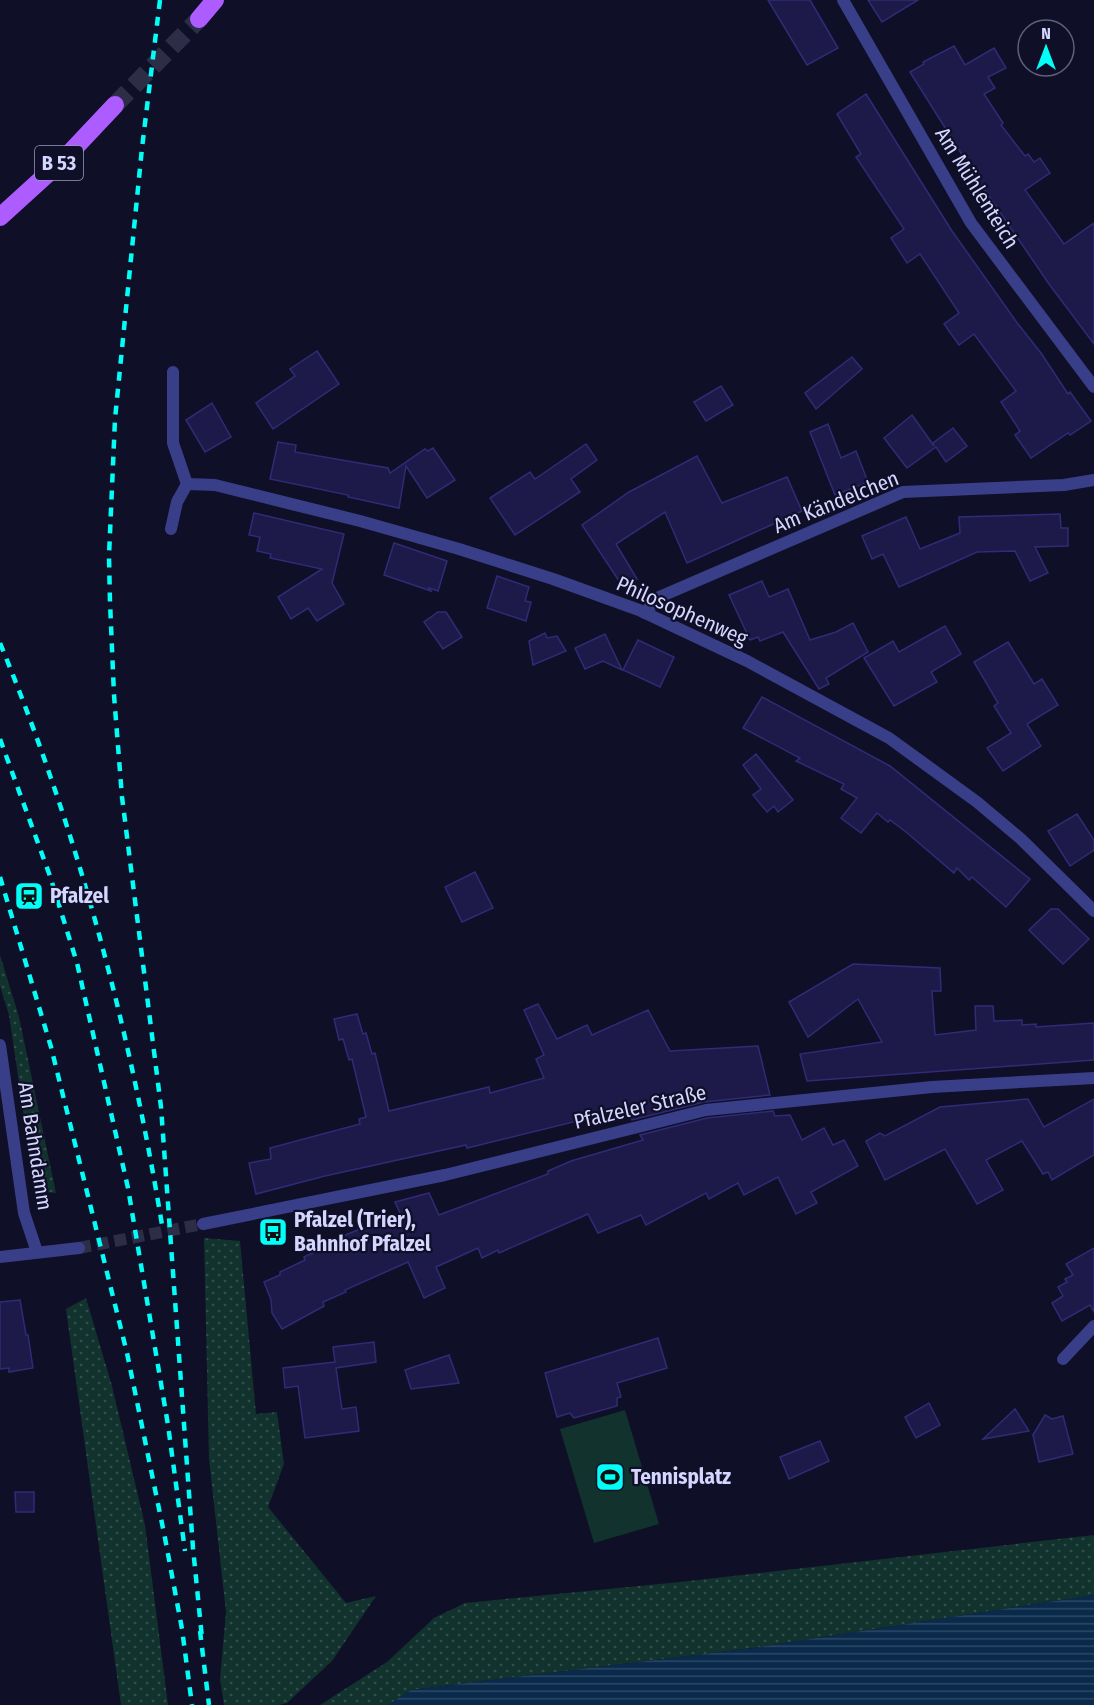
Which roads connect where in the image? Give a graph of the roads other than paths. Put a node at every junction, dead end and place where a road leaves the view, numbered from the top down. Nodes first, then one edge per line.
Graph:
1 (216, 0) edge
2 (843, 0) edge
3 (200, 20) tunnel mouth
4 (115, 105) tunnel mouth
5 (0, 216) edge
6 (173, 372) dead end
7 (1094, 387) edge
8 (1094, 480) edge
9 (187, 484) junction
10 (171, 529) dead end
11 (645, 613) junction
12 (1094, 910) edge
13 (0, 1045) edge
14 (1094, 1078) edge
15 (203, 1224) tunnel mouth
16 (79, 1248) tunnel mouth
17 (37, 1252) junction
18 (0, 1257) edge
19 (1094, 1326) edge
20 (1063, 1359) dead end

1 - 3 main road
2 - 7 street, Am Mühlenteich
4 - 5 main road, B 53
6 - 9 street
8 - 11 street, Am Kändelchen
9 - 10 street
9 - 11 street, Philosophenweg
11 - 12 street, Philosophenweg
13 - 17 street, Am Bahndamm
14 - 15 street, Pfalzeler Straße
16 - 17 street
17 - 18 street
19 - 20 street

